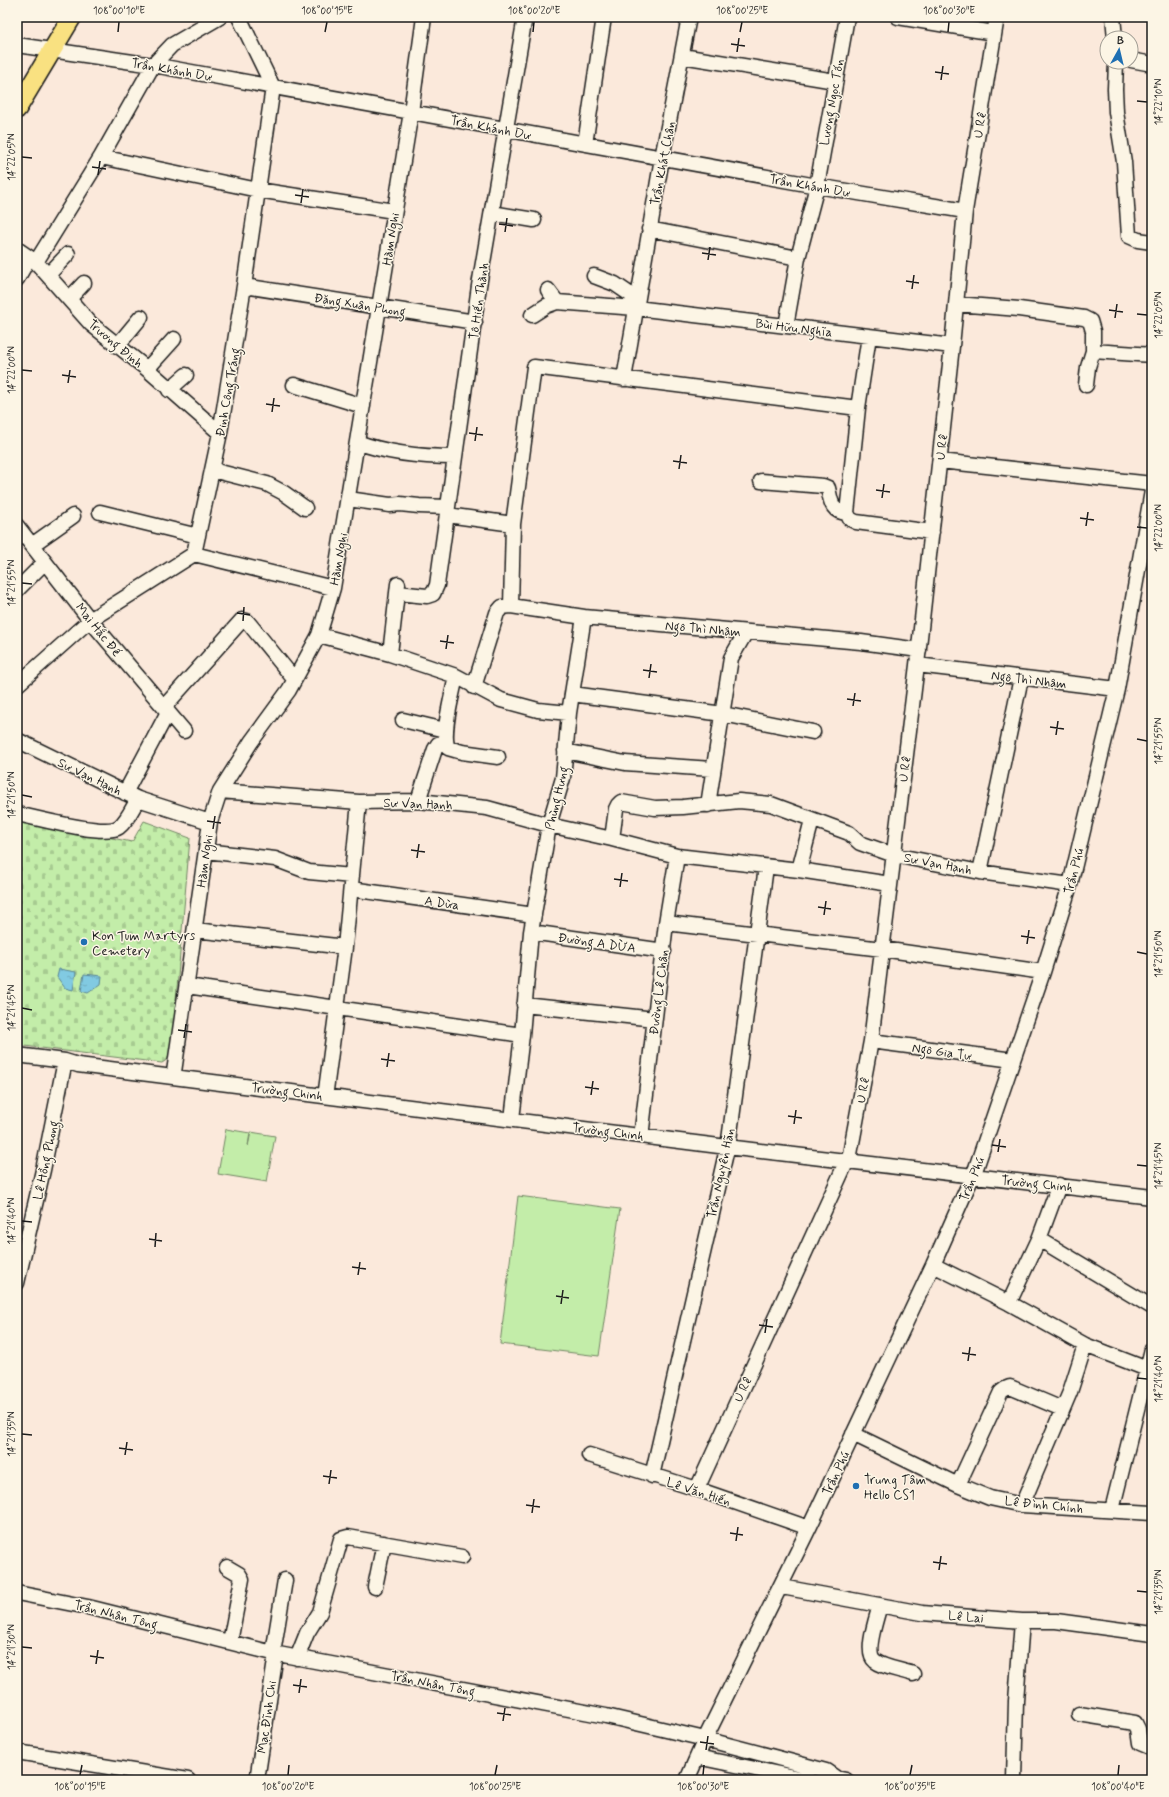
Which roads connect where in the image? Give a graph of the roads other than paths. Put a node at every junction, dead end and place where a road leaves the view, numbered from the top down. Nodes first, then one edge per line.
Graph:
1 (60, 17) edge
2 (72, 17) edge
3 (220, 17) edge
4 (239, 17) edge
5 (424, 17) edge
6 (525, 17) edge
7 (604, 17) edge
8 (689, 17) edge
9 (847, 17) edge
10 (898, 17) edge
11 (997, 17) edge
12 (1113, 17) edge
13 (1114, 30) edge
14 (994, 33) junction
15 (17, 45) edge
16 (46, 49) junction
17 (682, 56) junction
18 (1139, 62) edge
19 (1152, 64) edge
20 (153, 65) junction
21 (1116, 70) edge
22 (834, 81) junction
23 (273, 87) junction
24 (17, 88) edge
25 (17, 109) edge
26 (411, 112) junction
27 (505, 130) junction
28 (584, 144) junction
29 (101, 157) junction
30 (662, 158) junction
31 (817, 186) junction
32 (258, 190) junction
33 (394, 211) junction
34 (965, 211) junction
35 (492, 213) junction
36 (534, 220) dead end
37 (649, 229) junction
38 (1152, 242) edge
39 (17, 249) edge
40 (68, 254) dead end
41 (798, 258) junction
42 (32, 260) junction
43 (48, 275) junction
44 (594, 276) dead end
45 (17, 279) edge
46 (84, 283) dead end
47 (244, 286) junction
48 (548, 290) dead end
49 (69, 299) junction
50 (557, 302) junction
51 (636, 304) junction
52 (956, 304) junction
53 (379, 307) junction
54 (532, 316) dead end
55 (141, 317) dead end
56 (475, 322) junction
57 (786, 326) junction
58 (869, 336) junction
59 (174, 339) dead end
60 (118, 346) junction
61 (952, 346) junction
62 (1094, 351) junction
63 (1152, 355) edge
64 (147, 369) junction
65 (186, 374) dead end
66 (624, 378) junction
67 (294, 385) dead end
68 (1086, 385) dead end
69 (169, 390) junction
70 (363, 406) junction
71 (858, 408) junction
72 (220, 433) junction
73 (357, 442) junction
74 (455, 457) junction
75 (940, 461) junction
76 (212, 470) junction
77 (762, 481) dead end
78 (1152, 484) edge
79 (1152, 491) edge
80 (348, 499) junction
81 (305, 508) dead end
82 (447, 511) junction
83 (100, 512) dead end
84 (847, 513) junction
85 (73, 516) dead end
86 (513, 524) junction
87 (17, 526) edge
88 (932, 532) junction
89 (198, 536) junction
90 (32, 545) junction
91 (194, 554) junction
92 (45, 562) junction
93 (333, 588) junction
94 (17, 590) edge
95 (511, 606) junction
96 (584, 617) junction
97 (90, 620) junction
98 (746, 632) junction
99 (319, 635) junction
100 (918, 650) junction
101 (390, 654) junction
102 (917, 665) junction
103 (456, 676) junction
104 (1021, 678) junction
105 (294, 679) junction
106 (17, 686) edge
107 (474, 687) junction
108 (1117, 689) junction
109 (572, 694) junction
110 (166, 709) junction
111 (568, 713) junction
112 (723, 714) junction
113 (403, 720) dead end
114 (184, 731) dead end
115 (813, 732) dead end
116 (445, 736) junction
117 (17, 740) edge
118 (565, 751) junction
119 (498, 757) dead end
120 (712, 769) junction
121 (220, 791) junction
122 (125, 793) junction
123 (138, 799) junction
124 (418, 801) junction
125 (359, 802) junction
126 (708, 805) junction
127 (17, 814) edge
128 (812, 820) junction
129 (210, 822) junction
130 (549, 825) junction
131 (612, 838) junction
132 (206, 851) junction
133 (894, 855) junction
134 (677, 856) junction
135 (766, 867) junction
136 (800, 870) junction
137 (980, 872) junction
138 (352, 882) junction
139 (890, 884) junction
140 (1070, 885) junction
141 (534, 916) junction
142 (666, 923) junction
143 (195, 930) junction
144 (531, 932) junction
145 (756, 934) junction
146 (345, 947) junction
147 (882, 949) junction
148 (664, 951) junction
149 (1043, 972) junction
150 (186, 986) junction
151 (524, 1005) junction
152 (338, 1008) junction
153 (655, 1019) junction
154 (522, 1035) junction
155 (871, 1041) junction
156 (17, 1055) edge
157 (1013, 1060) junction
158 (65, 1061) junction
159 (174, 1072) junction
160 (326, 1090) junction
161 (512, 1117) junction
162 (642, 1129) junction
163 (728, 1143) junction
164 (849, 1157) junction
165 (975, 1172) junction
166 (1059, 1185) junction
167 (1152, 1190) edge
168 (1152, 1197) edge
169 (1039, 1238) junction
170 (933, 1265) junction
171 (17, 1283) edge
172 (1008, 1303) junction
173 (1152, 1308) edge
174 (1085, 1345) junction
175 (1152, 1349) edge
176 (1147, 1369) junction
177 (1062, 1409) junction
178 (854, 1434) junction
179 (589, 1455) dead end
180 (652, 1476) junction
181 (958, 1485) junction
182 (697, 1489) junction
183 (1022, 1505) junction
184 (1112, 1510) junction
185 (1152, 1513) edge
186 (809, 1528) junction
187 (384, 1543) junction
188 (462, 1557) dead end
189 (227, 1567) dead end
190 (285, 1580) dead end
191 (375, 1587) dead end
192 (782, 1587) junction
193 (17, 1593) edge
194 (880, 1605) junction
195 (1022, 1621) junction
196 (1152, 1634) edge
197 (230, 1642) junction
198 (274, 1653) junction
199 (297, 1658) junction
200 (913, 1674) dead end
201 (1079, 1714) dead end
202 (705, 1739) junction
203 (1152, 1748) edge
204 (17, 1752) edge
205 (697, 1757) junction
206 (837, 1779) edge
207 (188, 1780) edge
208 (257, 1780) edge
209 (687, 1780) edge
210 (808, 1780) edge
211 (1014, 1780) edge

1 - 16 main road
2 - 16 main road
3 - 20 street
4 - 23 street
5 - 26 street, Hàm Nghi
6 - 27 street, Tô Hiến Thành
7 - 28 street
8 - 17 street, Trần Khát Chân
9 - 22 street, Lương Ngọc Tốn
10 - 14 street
11 - 14 street, U Rê
12 - 13 street
14 - 34 street, U Rê
15 - 16 street, Trần Khánh Dư
16 - 20 street, Trần Khánh Dư
16 - 24 main road
16 - 25 main road
17 - 22 street
17 - 30 street, Trần Khát Chân
18 - 19 street
20 - 23 street, Trần Khánh Dư
20 - 29 street
21 - 38 street
22 - 31 street, Lương Ngọc Tốn
23 - 26 street, Trần Khánh Dư
23 - 32 street, Đinh Công Tráng
26 - 27 street, Trần Khánh Dư
26 - 33 street, Hàm Nghi
27 - 28 street, Trần Khánh Dư
27 - 35 street, Tô Hiến Thành
28 - 30 street, Trần Khánh Dư
29 - 32 street
29 - 42 street
30 - 31 street, Trần Khánh Dư
30 - 37 street, Trần Khát Chân
31 - 34 street, Trần Khánh Dư
31 - 41 street, Lương Ngọc Tốn
32 - 33 street
32 - 47 street, Đinh Công Tráng
33 - 53 street, Hàm Nghi
34 - 52 street, U Rê
35 - 36 street
35 - 56 street, Tô Hiến Thành
37 - 41 street
37 - 51 street, Trần Khát Chân
39 - 42 street, Trương Định
40 - 43 street
41 - 57 street, Lương Ngọc Tốn
42 - 43 street, Trương Định
42 - 45 street
43 - 49 street, Trương Định
44 - 51 street
46 - 49 street
47 - 53 street, Đặng Xuân Phong
47 - 72 street, Đinh Công Tráng
48 - 50 street
49 - 60 street, Trương Định
50 - 51 street, Bùi Hữu Nghĩa
50 - 54 street
51 - 57 street, Bùi Hữu Nghĩa
51 - 66 street, Trần Khát Chân
52 - 61 street, U Rê
52 - 62 street
53 - 56 street, Đặng Xuân Phong
53 - 70 street, Hàm Nghi
55 - 60 street
56 - 74 street, Tô Hiến Thành
57 - 58 street, Bùi Hữu Nghĩa
58 - 61 street, Bùi Hữu Nghĩa
58 - 71 street
59 - 64 street
60 - 64 street, Trương Định
61 - 75 street, U Rê
62 - 63 street
62 - 68 street
64 - 69 street, Trương Định
65 - 69 street
66 - 71 street
66 - 86 street
67 - 70 street
69 - 72 street, Trương Định
70 - 73 street, Hàm Nghi
71 - 84 street
72 - 76 street, Đinh Công Tráng
73 - 74 street
73 - 80 street, Hàm Nghi
74 - 82 street, Tô Hiến Thành
75 - 78 street
75 - 88 street, U Rê
76 - 81 street
76 - 89 street, Đinh Công Tráng
77 - 84 street
79 - 108 street, Trần Phú
80 - 82 street
80 - 93 street, Hàm Nghi
82 - 86 street
82 - 101 street, Tô Hiến Thành
83 - 89 street
84 - 88 street
85 - 90 street
86 - 95 street
87 - 90 street, Mai Hắc Đế
88 - 100 street, U Rê
89 - 91 street, Đinh Công Tráng
90 - 92 street, Mai Hắc Đế
91 - 93 street
91 - 97 street
92 - 94 street
92 - 97 street, Mai Hắc Đế
93 - 99 street, Hàm Nghi
95 - 96 street, Ngô Thì Nhậm
95 - 107 street
96 - 98 street, Ngô Thì Nhậm
96 - 109 street
97 - 106 street
97 - 110 street, Mai Hắc Đế
98 - 100 street, Ngô Thì Nhậm
98 - 112 street
99 - 101 street
99 - 105 street, Hàm Nghi
100 - 102 street, U Rê
101 - 103 street
102 - 104 street, Ngô Thì Nhậm
102 - 133 street, U Rê
103 - 107 street
103 - 116 street
104 - 108 street, Ngô Thì Nhậm
104 - 137 street
105 - 110 street
105 - 121 street, Hàm Nghi
107 - 111 street
108 - 140 street, Trần Phú
109 - 111 street
109 - 112 street
110 - 114 street, Mai Hắc Đế
110 - 122 street
111 - 118 street, Phùng Hưng
112 - 115 street
112 - 120 street
113 - 116 street
116 - 119 street
116 - 124 street
117 - 122 street, Sư Vạn Hạnh
118 - 120 street
118 - 130 street, Phùng Hưng
120 - 126 street
121 - 125 street, Sư Vạn Hạnh
121 - 129 street, Hàm Nghi
122 - 123 street, Sư Vạn Hạnh
123 - 127 street
123 - 129 street, Sư Vạn Hạnh
124 - 125 street, Sư Vạn Hạnh
124 - 130 street, Sư Vạn Hạnh
125 - 138 street
126 - 128 street, Sư Vạn Hạnh
126 - 131 street, Sư Vạn Hạnh
128 - 133 street, Sư Vạn Hạnh
128 - 136 street
129 - 132 street, Hàm Nghi
130 - 131 street, Sư Vạn Hạnh
130 - 141 street, Phùng Hưng
131 - 134 street, Sư Vạn Hạnh
132 - 138 street, A Dừa
132 - 143 street, Hàm Nghi
133 - 137 street, Sư Vạn Hạnh
133 - 139 street, U Rê
134 - 135 street, Sư Vạn Hạnh
134 - 142 street, Đường Lê Chân
135 - 136 street, Sư Vạn Hạnh
135 - 145 street, Trần Nguyên Hãn
136 - 139 street, Sư Vạn Hạnh
137 - 140 street, Sư Vạn Hạnh
138 - 141 street, A Dừa
138 - 146 street
139 - 147 street, U Rê
140 - 149 street, Trần Phú
141 - 144 street, Phùng Hưng
142 - 145 street
142 - 148 street, Đường Lê Chân
143 - 146 street
143 - 150 street, Hàm Nghi
144 - 148 street, Đường A DỪA
144 - 151 street, Phùng Hưng
145 - 147 street
145 - 163 street, Trần Nguyên Hãn
146 - 152 street
147 - 149 street
147 - 155 street, U Rê
148 - 153 street, Đường Lê Chân
149 - 157 street, Trần Phú
150 - 152 street
150 - 159 street, Hàm Nghi
151 - 153 street
151 - 154 street, Phùng Hưng
152 - 154 street
152 - 160 street
153 - 162 street, Đường Lê Chân
154 - 161 street, Phùng Hưng
155 - 157 street, Ngô Gia Tự
155 - 164 street, U Rê
156 - 158 street, Trường Chinh
157 - 165 street, Trần Phú
158 - 159 street, Trường Chinh
158 - 161 street, Trường Chinh
158 - 171 street, Lê Hồng Phong
159 - 160 street, Trường Chinh
160 - 161 street, Trường Chinh
161 - 162 street, Trường Chinh
161 - 163 street, Trường Chinh
162 - 163 street, Trường Chinh
163 - 164 street, Trường Chinh
163 - 180 street, Trần Nguyên Hãn
164 - 165 street, Trường Chinh
164 - 182 street, U Rê
165 - 166 street, Trường Chinh
165 - 167 street, Trường Chinh
165 - 170 street, Trần Phú
166 - 168 street, Trường Chinh
166 - 169 street
169 - 172 street
169 - 173 street
170 - 172 street
170 - 178 street, Trần Phú
172 - 174 street
174 - 176 street
174 - 177 street
175 - 176 street
176 - 184 street
177 - 181 street
177 - 183 street
178 - 181 street, Lê Đình Chính
178 - 186 street, Trần Phú
179 - 180 street, Lê Văn Hiến
180 - 182 street, Lê Văn Hiến
181 - 183 street, Lê Đình Chính
182 - 186 street, Lê Văn Hiến
183 - 184 street, Lê Đình Chính
184 - 185 street, Lê Đình Chính
186 - 192 street, Trần Phú
187 - 188 street
187 - 191 street
187 - 199 street
189 - 197 street
190 - 198 street, Mạc Đĩnh Chi
192 - 194 street, Lê Lai
192 - 202 street, Trần Phú
193 - 197 street, Trần Nhân Tông
194 - 195 street, Lê Lai
194 - 200 street
195 - 196 street, Lê Lai
195 - 211 street
197 - 198 street, Trần Nhân Tông
198 - 199 street, Trần Nhân Tông
198 - 208 street, Mạc Đĩnh Chi
199 - 202 street, Trần Nhân Tông
201 - 203 street
202 - 205 street, Trần Phú
202 - 206 street, Trần Nhân Tông
204 - 207 street
205 - 209 street, Trần Phú
205 - 210 street

